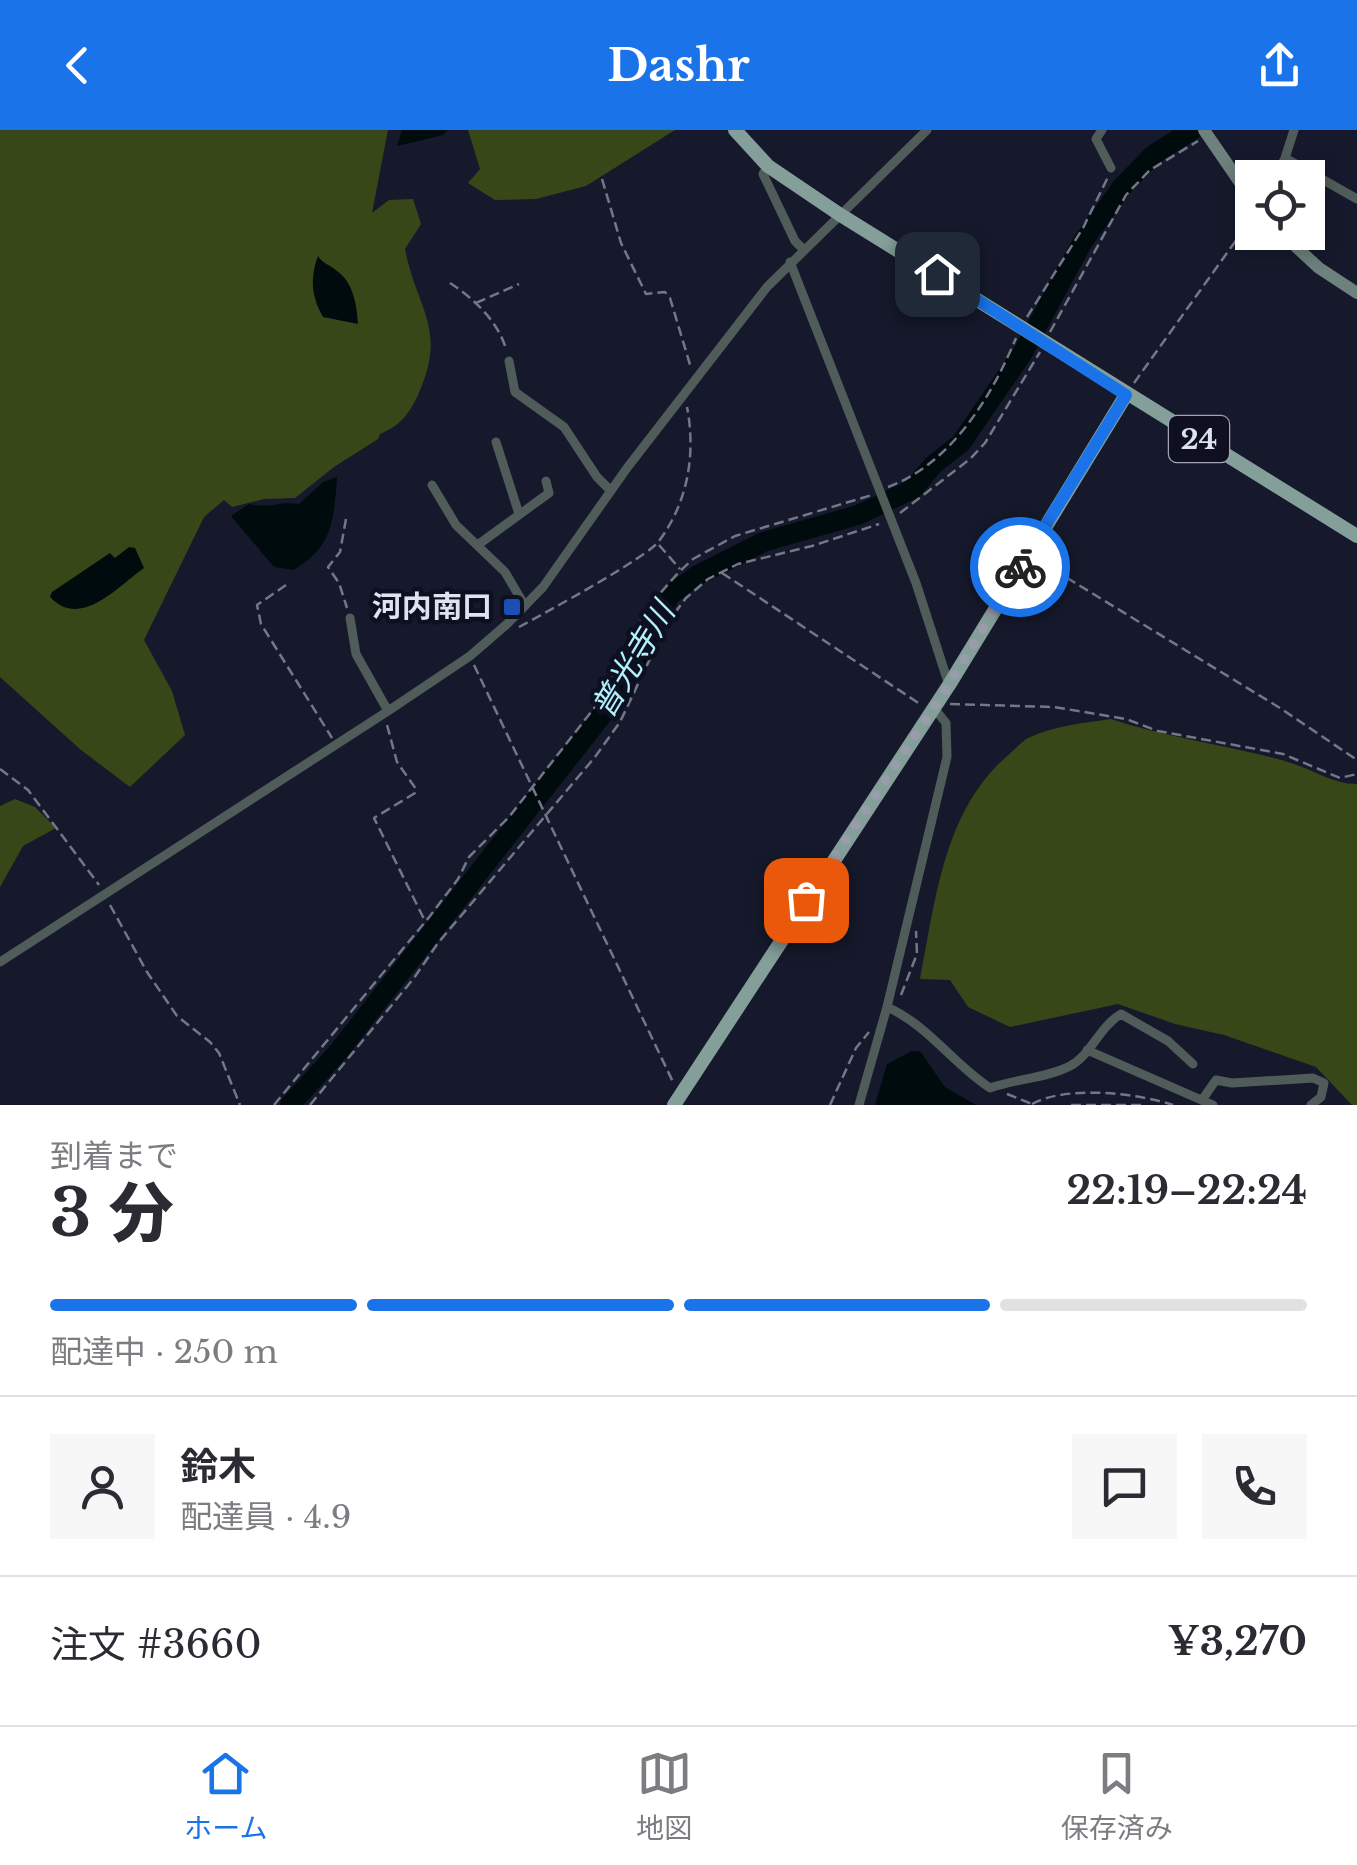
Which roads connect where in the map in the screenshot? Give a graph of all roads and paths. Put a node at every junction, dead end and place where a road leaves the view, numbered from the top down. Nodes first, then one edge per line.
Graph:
1 (735, 130) edge
2 (927, 130) edge
3 (1102, 130) edge
4 (1294, 130) edge
5 (1206, 132) edge
6 (1286, 158) joint
7 (768, 166) junction
8 (1111, 168) joint
9 (1235, 175) edge
10 (602, 179) dead end
11 (1357, 200) edge
12 (839, 214) junction
13 (1235, 242) edge
14 (804, 249) junction
15 (1300, 250) edge
16 (790, 262) junction
17 (450, 283) dead end
18 (519, 284) dead end
19 (1357, 293) edge
20 (476, 303) junction
21 (1022, 328) junction
22 (1044, 341) junction
23 (508, 361) joint
24 (696, 378) junction
25 (1126, 395) junction
26 (682, 397) junction
27 (496, 442) dead end
28 (546, 481) dead end
29 (432, 484) dead end
30 (611, 491) junction
31 (880, 493) junction
32 (520, 514) junction
33 (888, 518) junction
34 (346, 519) dead end
35 (1357, 536) edge
36 (479, 544) junction
37 (658, 544) junction
38 (1028, 554) junction
39 (681, 570) junction
40 (721, 572) junction
41 (286, 586) dead end
42 (523, 607) junction
43 (350, 618) joint
44 (530, 621) junction
45 (513, 630) dead end
46 (470, 656) junction
47 (938, 701) junction
48 (385, 713) junction
49 (335, 744) junction
50 (1357, 760) edge
51 (0, 769) edge
52 (1357, 774) edge
53 (532, 788) junction
54 (545, 815) junction
55 (105, 894) junction
56 (909, 912) junction
57 (426, 920) junction
58 (0, 962) edge
59 (892, 1008) junction
60 (882, 1024) junction
61 (1086, 1050) junction
62 (1193, 1064) dead end
63 (990, 1088) junction
64 (1202, 1100) junction
65 (677, 1101) edge
66 (240, 1105) edge
67 (274, 1105) edge
68 (310, 1105) edge
69 (830, 1105) edge
70 (860, 1105) edge
71 (1033, 1105) edge
72 (1071, 1105) edge
73 (1142, 1105) edge
74 (1173, 1105) edge
75 (1213, 1105) edge
76 (1311, 1105) edge

1 - 7 main road, 24
2 - 12 street
3 - 8 street
4 - 6 street
5 - 9 street
5 - 22 path
6 - 11 street
7 - 12 main road, 24
7 - 14 street
8 - 21 path
10 - 24 path
12 - 14 street
12 - 21 main road, 24
13 - 25 path
14 - 16 street
15 - 19 street
16 - 24 street
16 - 31 street
17 - 20 path
18 - 20 path
20 - 23 path
21 - 22 main road, 24
21 - 31 path
22 - 25 main road, 24
22 - 33 path
23 - 30 street
24 - 26 street
25 - 35 main road, 24
25 - 38 main road
26 - 30 street
26 - 37 path
27 - 32 street
28 - 32 street
29 - 36 street
30 - 42 street
31 - 33 street
31 - 39 path
32 - 36 street
33 - 40 path
33 - 47 street
34 - 43 path
36 - 42 street
37 - 39 path
37 - 44 path
38 - 47 main road
38 - 50 path
39 - 53 path
40 - 47 path
40 - 54 path
41 - 49 path
42 - 44 street
42 - 46 street
43 - 48 street
44 - 45 path
46 - 48 street
46 - 53 path
47 - 52 path
47 - 56 street
47 - 65 main road
48 - 49 street
48 - 57 path
49 - 55 street
51 - 55 path
53 - 54 path
53 - 57 path
54 - 65 path
54 - 68 path
55 - 58 street
55 - 66 path
56 - 59 street
56 - 59 path
57 - 67 path
59 - 60 street
59 - 63 street
60 - 69 path
60 - 70 street
61 - 62 street
61 - 63 street
61 - 64 street
63 - 71 path
64 - 75 street
64 - 76 street
71 - 74 path
72 - 73 path

